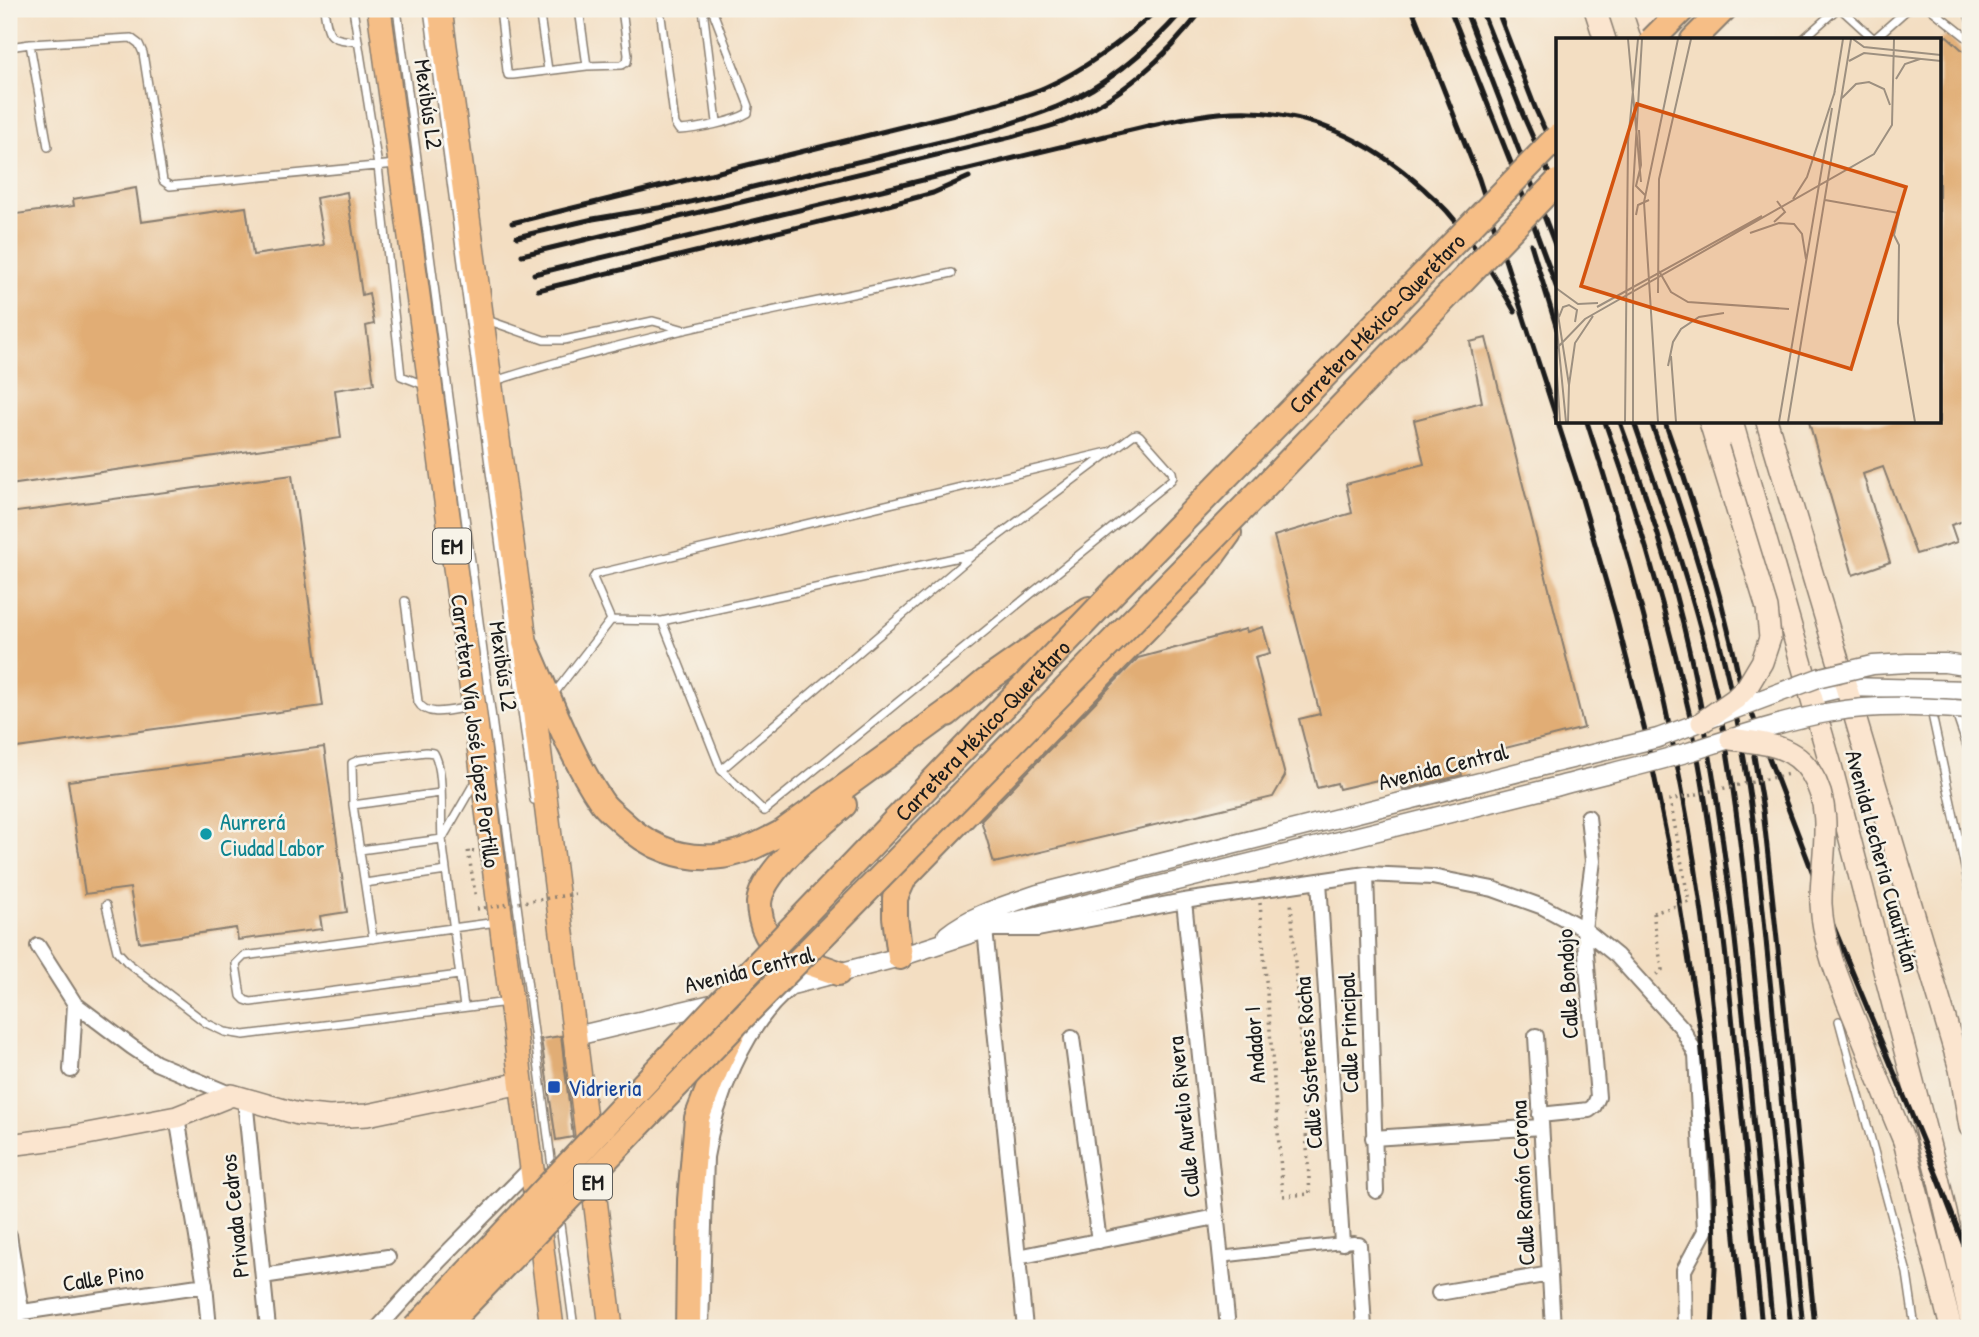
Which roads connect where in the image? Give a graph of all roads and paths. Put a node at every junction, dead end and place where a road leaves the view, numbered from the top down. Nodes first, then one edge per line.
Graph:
1 (324, 9) edge
2 (353, 9) edge
3 (379, 9) edge
4 (397, 9) edge
5 (428, 9) edge
6 (440, 9) edge
7 (500, 9) edge
8 (539, 9) edge
9 (579, 9) edge
10 (622, 9) edge
11 (660, 9) edge
12 (703, 9) edge
13 (712, 9) edge
14 (1595, 9) edge
15 (1644, 9) edge
16 (1683, 9) edge
17 (1724, 9) edge
18 (1839, 9) edge
19 (1908, 9) edge
20 (1931, 9) edge
21 (1967, 9) edge
22 (1970, 20) edge
23 (1700, 34) edge
24 (1604, 38) edge
25 (1652, 38) edge
26 (1655, 38) edge
27 (1804, 38) edge
28 (1872, 38) edge
29 (1876, 38) edge
30 (1970, 40) edge
31 (358, 42) junction
32 (30, 44) junction
33 (9, 47) edge
34 (587, 66) junction
35 (548, 71) junction
36 (717, 122) junction
37 (1556, 138) edge
38 (48, 146) dead end
39 (389, 165) junction
40 (1556, 183) edge
41 (952, 273) dead end
42 (482, 317) junction
43 (686, 330) junction
44 (491, 382) junction
45 (1711, 424) edge
46 (1733, 424) edge
47 (1768, 424) edge
48 (1112, 451) junction
49 (1261, 490) junction
50 (974, 554) junction
51 (1113, 593) junction
52 (405, 601) dead end
53 (611, 621) junction
54 (662, 621) junction
55 (525, 643) junction
56 (1970, 667) edge
57 (1846, 687) junction
58 (1926, 689) junction
59 (1948, 690) junction
60 (1970, 690) edge
61 (1811, 695) junction
62 (550, 698) junction
63 (957, 705) junction
64 (474, 707) junction
65 (1970, 710) edge
66 (1702, 722) junction
67 (1731, 739) junction
68 (1970, 755) edge
69 (721, 771) junction
70 (1791, 774) dead end
71 (483, 776) junction
72 (440, 793) junction
73 (353, 805) junction
74 (536, 810) dead end
75 (1588, 817) dead end
76 (442, 839) junction
77 (360, 850) junction
78 (446, 871) junction
79 (1366, 874) junction
80 (1319, 881) junction
81 (365, 883) junction
82 (1290, 886) junction
83 (1259, 890) junction
84 (1970, 891) edge
85 (575, 894) dead end
86 (1184, 901) junction
87 (106, 905) dead end
88 (477, 909) dead end
89 (501, 921) junction
90 (454, 928) junction
91 (985, 929) junction
92 (1584, 929) junction
93 (373, 939) junction
94 (934, 945) junction
95 (38, 946) dead end
96 (900, 957) junction
97 (838, 973) junction
98 (459, 975) junction
99 (796, 984) junction
100 (1644, 986) junction
101 (512, 1001) junction
102 (75, 1004) junction
103 (464, 1007) junction
104 (1839, 1021) dead end
105 (738, 1022) junction
106 (576, 1036) junction
107 (1536, 1036) dead end
108 (1072, 1038) dead end
109 (71, 1070) dead end
110 (522, 1083) junction
111 (239, 1097) junction
112 (177, 1117) junction
113 (1541, 1121) junction
114 (1970, 1127) edge
115 (1373, 1138) junction
116 (578, 1140) dead end
117 (9, 1144) edge
118 (532, 1167) junction
119 (555, 1191) dead end
120 (1376, 1191) dead end
121 (584, 1194) dead end
122 (557, 1205) dead end
123 (1216, 1217) junction
124 (9, 1235) edge
125 (541, 1238) junction
126 (1099, 1241) junction
127 (1342, 1243) junction
128 (1359, 1245) joint
129 (1220, 1256) junction
130 (388, 1257) dead end
131 (1018, 1257) junction
132 (1550, 1274) junction
133 (263, 1276) junction
134 (205, 1285) junction
135 (1438, 1293) dead end
136 (16, 1313) edge
137 (1970, 1317) edge
138 (24, 1328) edge
139 (209, 1328) edge
140 (268, 1328) edge
141 (378, 1328) edge
142 (415, 1328) edge
143 (444, 1328) edge
144 (452, 1328) edge
145 (552, 1328) edge
146 (574, 1328) edge
147 (611, 1328) edge
148 (688, 1328) edge
149 (701, 1328) edge
150 (1025, 1328) edge
151 (1228, 1328) edge
152 (1364, 1328) edge
153 (1553, 1328) edge
154 (1685, 1328) edge
155 (1915, 1328) edge
156 (1951, 1328) edge

1 - 31 lane
2 - 31 lane
3 - 39 main road, Carretera Vía José López Portillo / EM
4 - 119 lane, Mexibús L2
5 - 74 lane, Mexibús L2
6 - 42 main road, EM
7 - 35 lane
8 - 35 lane
9 - 34 lane
10 - 34 lane
11 - 36 lane
12 - 36 lane
13 - 36 lane
14 - 24 main road
15 - 25 main road
16 - 26 highway, bridge
17 - 23 highway
18 - 27 lane
18 - 28 lane
19 - 29 lane
20 - 30 lane
21 - 22 lane
31 - 39 lane
32 - 33 lane
32 - 38 lane
32 - 39 lane
34 - 35 lane
37 - 51 highway, Carretera México-Querétaro, bridge
39 - 64 main road, Carretera Vía José López Portillo / EM
40 - 49 highway, Carretera México-Querétaro, bridge
41 - 43 lane
42 - 43 lane
42 - 44 main road, EM
43 - 44 lane
44 - 55 main road, EM
45 - 66 main road, bridge
46 - 61 main road, Avenida Lecheria Cuautitlán
47 - 57 main road, Avenida Lecheria Cuautitlán
48 - 50 lane
48 - 53 lane
48 - 69 lane
49 - 96 highway, bridge
49 - 105 highway, Carretera México-Querétaro, bridge
50 - 54 lane
50 - 69 lane
51 - 63 highway, bridge
51 - 142 highway, Carretera México-Querétaro, bridge
52 - 64 lane
53 - 54 lane
53 - 62 lane
54 - 69 lane
55 - 62 highway
55 - 106 main road, EM
56 - 66 street, Avenida Central, bridge
57 - 58 street
57 - 61 street
57 - 114 main road, Avenida Lecheria Cuautitlán
58 - 59 street
58 - 84 lane
59 - 60 street
59 - 68 lane
61 - 137 main road, Avenida Lecheria Cuautitlán
62 - 63 highway
63 - 97 highway
64 - 71 main road, Carretera Vía José López Portillo / EM
65 - 67 street, Avenida Central, bridge
66 - 94 street, Avenida Central, bridge
67 - 91 street, Avenida Central, bridge
67 - 156 main road, bridge
70 - 100 path, bridge
71 - 76 lane
71 - 89 main road, Carretera Vía José López Portillo / EM
72 - 73 lane
72 - 73 lane
72 - 76 lane
73 - 77 lane
75 - 92 street, Calle Bondojo
76 - 77 lane
76 - 78 lane
77 - 81 lane
78 - 81 lane
78 - 90 lane
79 - 80 street
79 - 92 street
79 - 115 street, Calle Principal
80 - 82 street
80 - 127 street, Calle Sóstenes Rocha
81 - 93 lane
82 - 83 street
82 - 83 path, Andador I
83 - 86 street
85 - 88 path, bridge
86 - 91 street
86 - 123 street, Calle Aurelio Rivera
87 - 103 lane
89 - 90 lane
89 - 101 main road, Carretera Vía José López Portillo / EM
90 - 93 lane
90 - 98 lane
91 - 94 street, Avenida Central
91 - 131 street
92 - 100 street
92 - 113 street, Calle Bondojo
93 - 98 lane
94 - 96 street, Avenida Central
95 - 102 street
96 - 97 street, Avenida Central
97 - 99 street, Avenida Central
98 - 103 lane
99 - 106 street, Avenida Central
99 - 149 street
100 - 154 street
101 - 103 lane
101 - 110 main road, Carretera Vía José López Portillo / EM
102 - 109 street
102 - 111 street
104 - 155 lane
105 - 143 highway, Carretera México-Querétaro, bridge
105 - 148 highway
106 - 147 main road, EM
107 - 113 street, Calle Ramón Corona
108 - 126 street
110 - 111 main road
110 - 118 main road, Carretera Vía José López Portillo / EM
111 - 112 main road
111 - 133 street, Privada Cedros
112 - 117 main road
112 - 134 street
113 - 115 street
113 - 132 street, Calle Ramón Corona
115 - 120 street, Calle Principal
116 - 121 lane
118 - 125 main road, Carretera Vía José López Portillo / EM
118 - 141 street
122 - 146 lane
123 - 126 street
123 - 129 street, Calle Aurelio Rivera
124 - 136 street
125 - 144 street
125 - 145 main road, Carretera Vía José López Portillo / EM
126 - 131 street
127 - 128 street
127 - 129 street
128 - 152 street
129 - 151 street, Calle Aurelio Rivera
130 - 133 street
131 - 150 street
132 - 135 street
132 - 153 street, Calle Ramón Corona
133 - 140 street, Privada Cedros
134 - 136 street, Calle Pino
134 - 139 street
136 - 138 street

